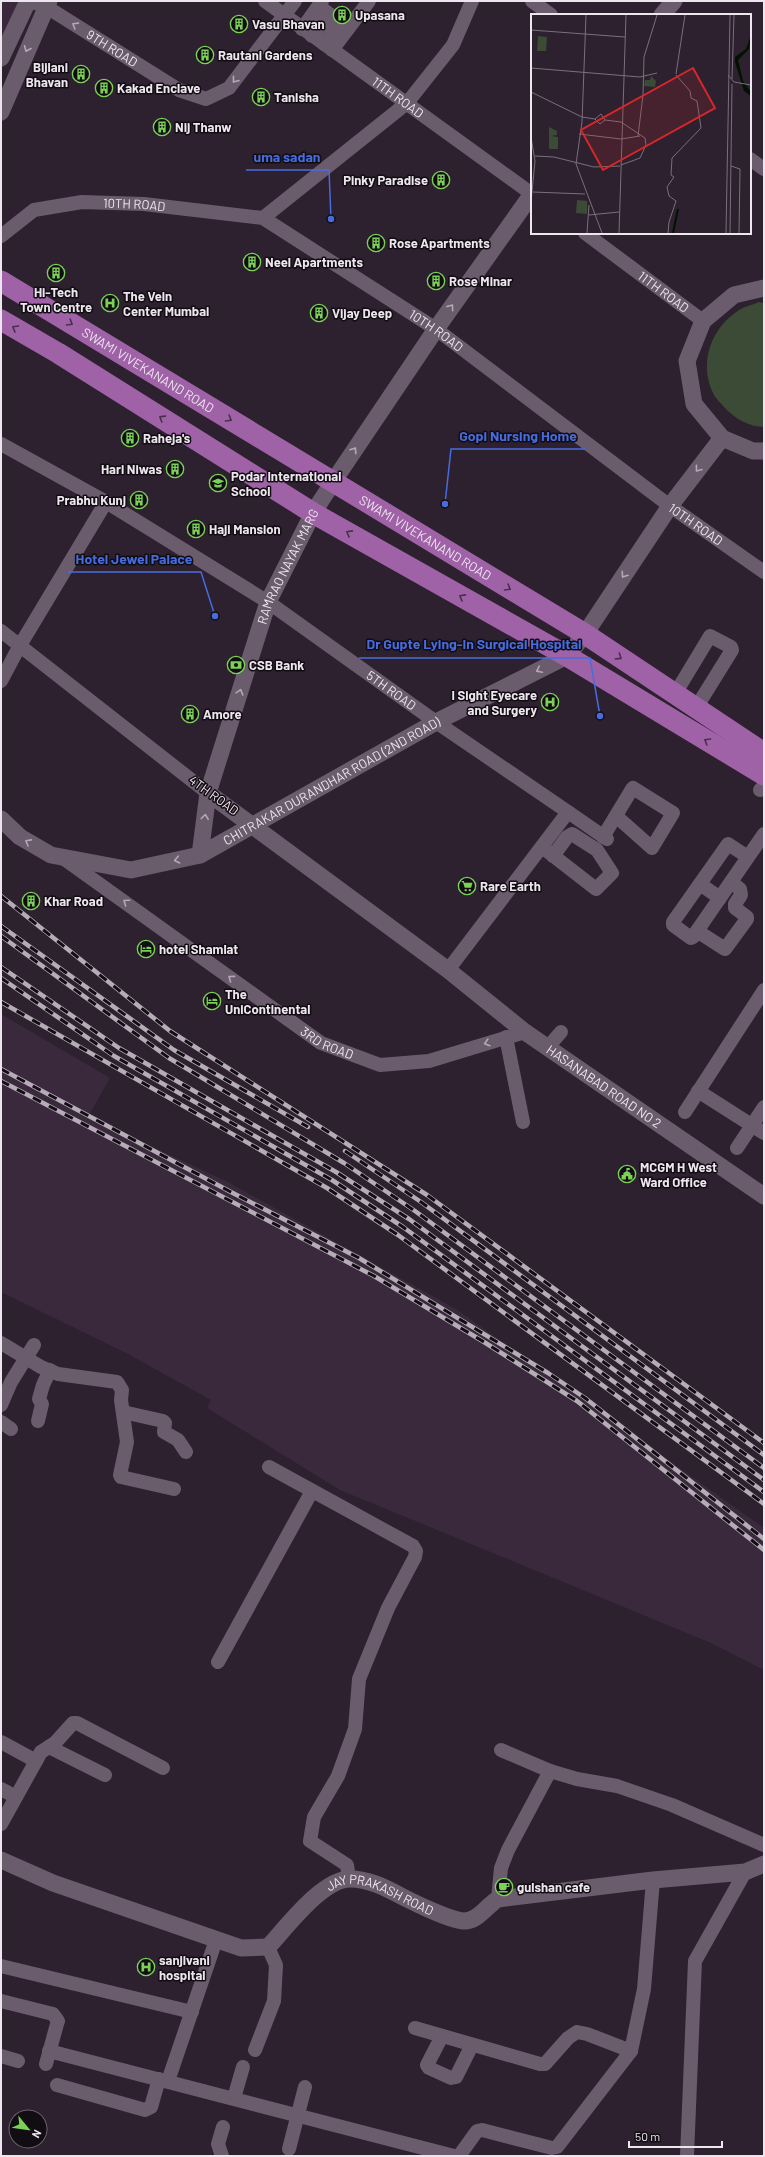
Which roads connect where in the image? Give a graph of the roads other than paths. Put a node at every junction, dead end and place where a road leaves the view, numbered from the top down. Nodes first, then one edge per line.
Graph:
1 (264, 1) edge
2 (295, 1) edge
3 (370, 1) edge
4 (472, 1) edge
5 (532, 1) edge
6 (674, 1) edge
7 (38, 2) edge
8 (329, 13) edge
9 (550, 14) edge
10 (663, 14) edge
11 (310, 34) junction
12 (1, 58) edge
13 (407, 103) junction
14 (1, 112) edge
15 (751, 160) edge
16 (764, 169) edge
17 (531, 193) edge
18 (531, 195) edge
19 (263, 218) junction
20 (586, 234) edge
21 (1, 236) edge
22 (1, 281) edge
23 (764, 288) edge
24 (1, 320) edge
25 (703, 321) junction
26 (436, 329) junction
27 (722, 438) junction
28 (1, 444) edge
29 (764, 451) edge
30 (333, 482) junction
31 (106, 502) junction
32 (670, 506) junction
33 (313, 512) junction
34 (764, 572) edge
35 (268, 602) junction
36 (1, 631) edge
37 (585, 634) junction
38 (19, 646) junction
39 (566, 656) junction
40 (1, 681) edge
41 (675, 694) junction
42 (696, 708) junction
43 (436, 722) junction
44 (739, 748) junction
45 (764, 753) edge
46 (763, 784) edge
47 (208, 793) junction
48 (568, 812) junction
49 (616, 816) dead end
50 (1, 819) edge
51 (255, 826) junction
52 (764, 834) edge
53 (602, 836) junction
54 (589, 845) junction
55 (542, 847) junction
56 (200, 855) junction
57 (60, 856) junction
58 (553, 856) junction
59 (748, 857) junction
60 (731, 882) junction
61 (700, 884) junction
62 (720, 898) junction
63 (697, 931) junction
64 (448, 970) junction
65 (763, 993) edge
66 (525, 1032) junction
67 (561, 1032) dead end
68 (506, 1038) junction
69 (548, 1047) junction
70 (698, 1092) junction
71 (764, 1107) edge
72 (685, 1112) dead end
73 (523, 1122) dead end
74 (752, 1126) junction
75 (764, 1133) edge
76 (737, 1148) dead end
77 (764, 1196) edge
78 (1, 1343) edge
79 (34, 1345) dead end
80 (26, 1357) junction
81 (50, 1370) junction
82 (1, 1405) edge
83 (123, 1412) junction
84 (38, 1420) dead end
85 (186, 1452) dead end
86 (269, 1467) dead end
87 (174, 1489) dead end
88 (312, 1491) junction
89 (218, 1662) dead end
90 (1, 1742) edge
91 (49, 1747) junction
92 (501, 1750) dead end
93 (36, 1761) junction
94 (163, 1768) dead end
95 (550, 1771) junction
96 (105, 1775) dead end
97 (1, 1789) edge
98 (16, 1797) junction
99 (1, 1824) edge
100 (764, 1845) edge
101 (1, 1860) edge
102 (764, 1864) edge
103 (745, 1872) junction
104 (350, 1879) junction
105 (653, 1880) junction
106 (498, 1899) junction
107 (216, 1940) junction
108 (268, 1948) junction
109 (1, 1966) edge
110 (1, 2001) edge
111 (192, 2012) junction
112 (415, 2028) dead end
113 (442, 2036) junction
114 (472, 2045) junction
115 (255, 2050) dead end
116 (631, 2050) junction
117 (1, 2056) edge
118 (18, 2061) dead end
119 (243, 2067) dead end
120 (164, 2080) junction
121 (56, 2085) dead end
122 (305, 2087) dead end
123 (234, 2098) junction
124 (298, 2114) junction
125 (223, 2127) dead end
126 (289, 2148) dead end
127 (222, 2156) edge
128 (454, 2156) edge
129 (459, 2156) edge
130 (687, 2156) edge

1 - 11 street, 11TH ROAD
2 - 11 street
3 - 8 street
4 - 13 street
5 - 9 street
6 - 10 street
11 -> 7 street, 9TH ROAD
7 - 12 street
7 -> 14 street
8 - 11 street
8 - 11 street
8 - 11 street
11 - 13 street, 11TH ROAD
13 - 17 street, 11TH ROAD
13 - 19 street
15 - 16 street
26 -> 18 street, RAMRAO NAYAK MARG
19 - 21 street, 10TH ROAD
19 - 26 street, 10TH ROAD
20 - 25 street, 11TH ROAD
22 -> 30 main road, SWAMI VIVEKANAND ROAD
23 - 25 street
33 -> 24 main road, SWAMI VIVEKANAND ROAD
25 - 27 street
30 -> 26 street, RAMRAO NAYAK MARG
26 - 32 street, 10TH ROAD
27 - 29 street
27 -> 32 street, CHITRAKAR DURANDHAR ROAD (2ND ROAD)
28 - 31 street, 5TH ROAD
30 - 33 street, RAMRAO NAYAK MARG
30 -> 37 main road, SWAMI VIVEKANAND ROAD
31 - 35 street, 5TH ROAD
31 - 38 street
32 - 34 street, 10TH ROAD
32 -> 37 street, CHITRAKAR DURANDHAR ROAD (2ND ROAD)
33 - 35 street, RAMRAO NAYAK MARG
39 -> 33 main road, SWAMI VIVEKANAND ROAD
35 - 43 street, 5TH ROAD
47 -> 35 street, RAMRAO NAYAK MARG
36 - 38 street, 4TH ROAD
37 - 39 street, CHITRAKAR DURANDHAR ROAD (2ND ROAD)
37 -> 41 main road, SWAMI VIVEKANAND ROAD
38 - 40 street
38 - 47 street, 4TH ROAD
39 -> 43 street, CHITRAKAR DURANDHAR ROAD (2ND ROAD)
44 -> 39 main road, SWAMI VIVEKANAND ROAD
41 - 42 main road, SWAMI VIVEKANAND ROAD
41 - 42 street
42 - 44 main road, SWAMI VIVEKANAND ROAD
43 - 48 street, 5TH ROAD
43 - 51 street, CHITRAKAR DURANDHAR ROAD (2ND ROAD)
44 - 45 main road, SWAMI VIVEKANAND ROAD
44 - 46 main road, SWAMI VIVEKANAND ROAD
47 - 51 street, 4TH ROAD
56 -> 47 street, RAMRAO NAYAK MARG
48 - 53 street, 5TH ROAD
48 - 55 street
49 - 53 street
57 -> 50 street, CHITRAKAR DURANDHAR ROAD (2ND ROAD)
51 - 56 street, CHITRAKAR DURANDHAR ROAD (2ND ROAD)
51 - 64 street, 4TH ROAD
52 - 59 street
53 - 54 street
54 - 58 street
54 - 58 street
55 - 58 street
55 - 64 street
56 -> 57 street, CHITRAKAR DURANDHAR ROAD (2ND ROAD)
68 -> 57 street, 3RD ROAD
59 - 60 street
59 - 61 street
60 - 62 street
60 - 63 street
61 - 62 street
61 - 63 street
62 - 63 street
64 - 66 street, HASANABAD ROAD NO 2
65 - 70 street
66 - 68 street, 3RD ROAD
66 - 69 street, HASANABAD ROAD NO 2
67 - 69 street
68 - 73 street
69 - 77 street, HASANABAD ROAD NO 2
70 - 72 street
70 - 74 street
71 - 74 street
74 - 75 street
74 - 76 street
78 - 80 street
79 - 80 street
80 - 81 street
80 - 82 street
81 - 83 street
81 - 84 street
83 - 85 street
83 - 87 street
86 - 88 street
88 - 89 street
88 - 104 street
90 - 93 street
91 - 93 street
91 - 94 street
91 - 96 street
92 - 95 street
93 - 98 street
95 - 100 street
95 - 106 street
97 - 98 street
98 - 99 street
101 - 107 street
102 - 103 street
103 - 105 street
103 - 130 street
104 - 106 street, JAY PRAKASH ROAD
104 - 108 street, JAY PRAKASH ROAD
105 - 106 street
105 - 116 street
107 - 108 street
107 - 111 street
108 - 115 street
109 - 111 street
110 - 120 street
111 - 120 street
112 - 113 street
113 - 114 street
113 - 114 street
114 - 116 street
116 - 129 street
117 - 118 street
119 - 123 street
120 - 121 street
120 - 123 street
122 - 124 street
123 - 124 street
124 - 126 street
124 - 128 street
125 - 127 street

